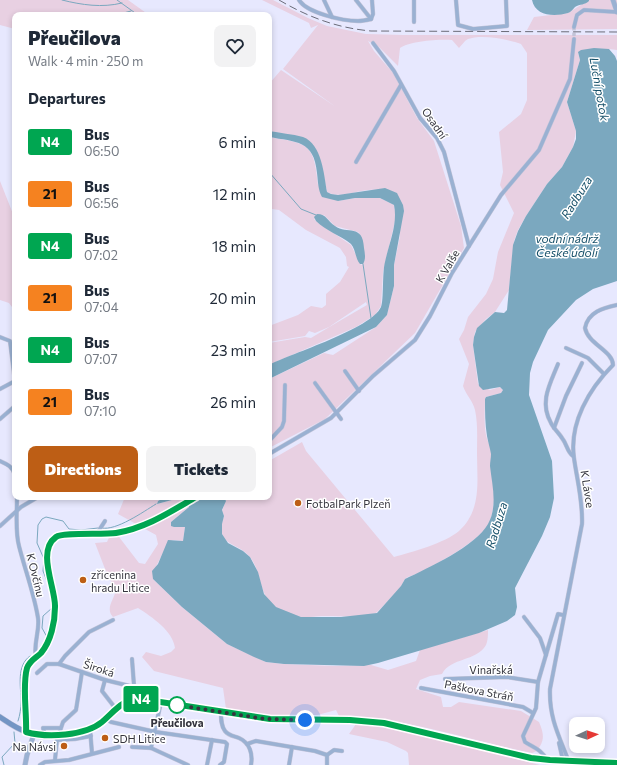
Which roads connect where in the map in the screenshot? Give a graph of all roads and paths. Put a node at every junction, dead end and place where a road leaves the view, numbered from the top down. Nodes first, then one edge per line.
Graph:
1 (299, 0) edge
2 (324, 0) edge
3 (356, 0) edge
4 (372, 0) edge
5 (414, 0) edge
6 (456, 0) edge
7 (506, 0) edge
8 (613, 0) edge
9 (617, 12) edge
10 (332, 17) junction
11 (371, 19) junction
12 (414, 22) dead end
13 (574, 27) tunnel mouth
14 (574, 39) tunnel mouth
15 (373, 43) dead end
16 (401, 85) junction
17 (356, 162) dead end
18 (469, 246) junction
19 (617, 305) edge
20 (0, 337) edge
21 (566, 348) dead end
22 (12, 357) edge
23 (558, 364) dead end
24 (582, 364) dead end
25 (345, 371) dead end
26 (604, 374) junction
27 (12, 383) edge
28 (315, 383) dead end
29 (285, 385) dead end
30 (0, 389) edge
31 (359, 391) junction
32 (12, 408) edge
33 (336, 414) junction
34 (0, 418) edge
35 (341, 419) dead end
36 (554, 428) junction
37 (272, 438) edge
38 (272, 452) edge
39 (574, 456) junction
40 (0, 461) edge
41 (12, 469) edge
42 (17, 500) edge
43 (33, 500) edge
44 (191, 500) edge
45 (29, 502) joint
46 (17, 510) junction
47 (105, 521) dead end
48 (0, 526) edge
49 (96, 535) junction
50 (563, 615) junction
51 (524, 617) dead end
52 (112, 620) dead end
53 (546, 655) junction
54 (36, 657) junction
55 (132, 659) dead end
56 (59, 664) junction
57 (82, 672) junction
58 (37, 673) dead end
59 (444, 679) dead end
60 (105, 680) junction
61 (538, 682) junction
62 (134, 687) junction
63 (421, 688) dead end
64 (135, 699) junction
65 (161, 702) junction
66 (116, 709) junction
67 (221, 712) junction
68 (533, 713) junction
69 (0, 717) edge
70 (106, 719) junction
71 (60, 728) junction
72 (90, 729) junction
73 (26, 732) junction
74 (156, 732) junction
75 (34, 734) junction
76 (45, 735) junction
77 (58, 736) junction
78 (91, 736) junction
79 (212, 740) junction
80 (247, 744) junction
81 (119, 747) dead end
82 (132, 747) dead end
83 (292, 747) junction
84 (151, 748) junction
85 (342, 751) dead end
86 (92, 753) junction
87 (327, 755) junction
88 (55, 760) junction
89 (547, 760) junction
90 (566, 763) edge
91 (617, 764) edge
92 (25, 765) edge
93 (40, 765) edge
94 (185, 765) edge
95 (208, 765) edge
96 (220, 765) edge
97 (251, 765) edge
98 (289, 765) edge
99 (327, 765) edge

1 - 10 street
2 - 10 street
3 - 11 street
4 - 11 street
5 - 12 street
6 - 7 street
8 - 9 street
9 - 13 street
10 - 11 street
14 - 18 street, K Valše
15 - 16 street, Osadní
16 - 17 street
16 - 18 street, Osadní
18 - 31 street, K Valše
19 - 26 street, K Lávce
20 - 22 street
21 - 26 street
23 - 36 street
24 - 36 street
25 - 31 street
26 - 39 street, K Lávce
27 - 30 street
28 - 33 street
29 - 37 street
31 - 33 street, K Valše
32 - 34 street
33 - 35 street
33 - 38 street, K Valše
36 - 39 street
39 - 50 street, K Lávce
40 - 41 street
42 - 46 street, K Ovčínu
43 - 45 street
44 - 49 street
45 - 46 street
46 - 48 street
46 - 54 street, K Ovčínu
47 - 49 street
49 - 54 street
50 - 53 street
50 - 90 street, K Lávce
51 - 53 street
52 - 56 street
53 - 61 street
54 - 73 street
55 - 62 street
56 - 57 street, Široká
56 - 58 street
57 - 60 street, Široká
57 - 71 street
59 - 61 street, Vinařská
60 - 62 street, Široká
60 - 66 street
61 - 68 street
62 - 64 street
63 - 68 street, Paškova Stráň
64 - 65 main road
64 - 66 main road
65 - 67 main road
65 - 74 street
66 - 70 main road
67 - 80 street
67 - 89 main road
68 - 89 street
69 - 73 main road
70 - 72 main road
70 - 74 street
71 - 76 street
71 - 77 street
72 - 77 main road
72 - 78 street
73 - 75 main road
74 - 79 street
74 - 84 street
75 - 76 main road
75 - 92 street
76 - 77 main road
77 - 78 street
77 - 88 street
78 - 86 street
79 - 95 street
79 - 96 street
80 - 83 street
80 - 97 street
81 - 86 street
82 - 84 street
83 - 87 street
83 - 98 street
84 - 94 street
85 - 87 street
86 - 88 street
87 - 99 street
88 - 93 street
89 - 90 main road
90 - 91 main road

